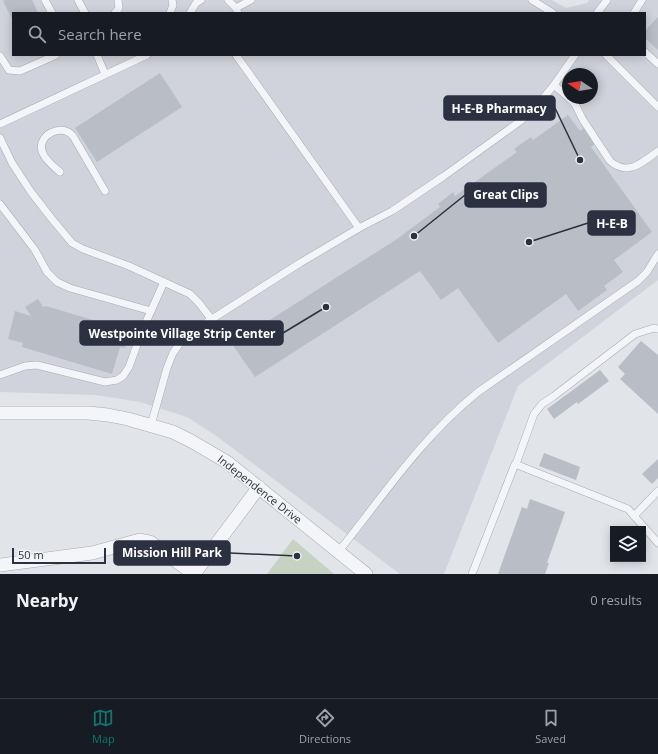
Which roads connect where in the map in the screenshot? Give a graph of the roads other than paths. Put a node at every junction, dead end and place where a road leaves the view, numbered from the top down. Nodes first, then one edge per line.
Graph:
1 (45, 0) edge
2 (78, 0) edge
3 (118, 0) edge
4 (172, 0) edge
5 (228, 0) edge
6 (251, 0) edge
7 (532, 0) edge
8 (602, 0) edge
9 (607, 0) edge
10 (642, 0) edge
11 (198, 1) edge
12 (237, 10) edge
13 (51, 12) edge
14 (84, 12) edge
15 (116, 12) edge
16 (170, 12) edge
17 (191, 12) edge
18 (551, 12) edge
19 (596, 12) edge
20 (597, 12) edge
21 (635, 12) edge
22 (646, 53) edge
23 (0, 56) edge
24 (54, 56) edge
25 (97, 56) edge
26 (144, 56) edge
27 (237, 56) edge
28 (574, 56) edge
29 (608, 56) edge
30 (658, 64) edge
31 (105, 74) junction
32 (554, 85) junction
33 (562, 92) edge
34 (576, 104) edge
35 (658, 107) edge
36 (0, 124) edge
37 (0, 138) edge
38 (658, 151) edge
39 (60, 172) dead end
40 (105, 191) dead end
41 (0, 204) edge
42 (359, 228) junction
43 (658, 254) edge
44 (164, 282) junction
45 (151, 311) junction
46 (212, 320) junction
47 (658, 329) edge
48 (0, 375) edge
49 (0, 413) edge
50 (150, 425) junction
51 (516, 464) junction
52 (259, 487) junction
53 (658, 491) edge
54 (634, 516) junction
55 (658, 543) edge
56 (339, 551) junction
57 (0, 565) edge
58 (194, 574) edge
59 (366, 574) edge
60 (472, 574) edge

1 - 13 lane
2 - 14 lane
3 - 15 lane
4 - 16 lane
5 - 12 lane
6 - 12 lane
7 - 18 lane
8 - 19 lane
9 - 20 lane
10 - 21 lane
11 - 17 lane
22 - 30 lane
23 - 24 lane
25 - 31 lane
26 - 31 lane
27 - 42 lane
28 - 32 lane
29 - 35 lane
31 - 36 lane
32 - 33 lane
32 - 42 lane
34 - 38 lane
37 - 44 lane
39 - 40 lane
41 - 45 lane
42 - 46 lane
43 - 56 lane
44 - 45 lane
44 - 46 lane
45 - 48 lane
46 - 50 lane
47 - 51 lane
49 - 50 street, Independence Drive
50 - 52 street, Independence Drive
51 - 54 lane
51 - 60 lane
52 - 56 street, Independence Drive
52 - 58 street
53 - 54 lane
54 - 55 lane
56 - 59 street, Independence Drive
57 - 58 street

